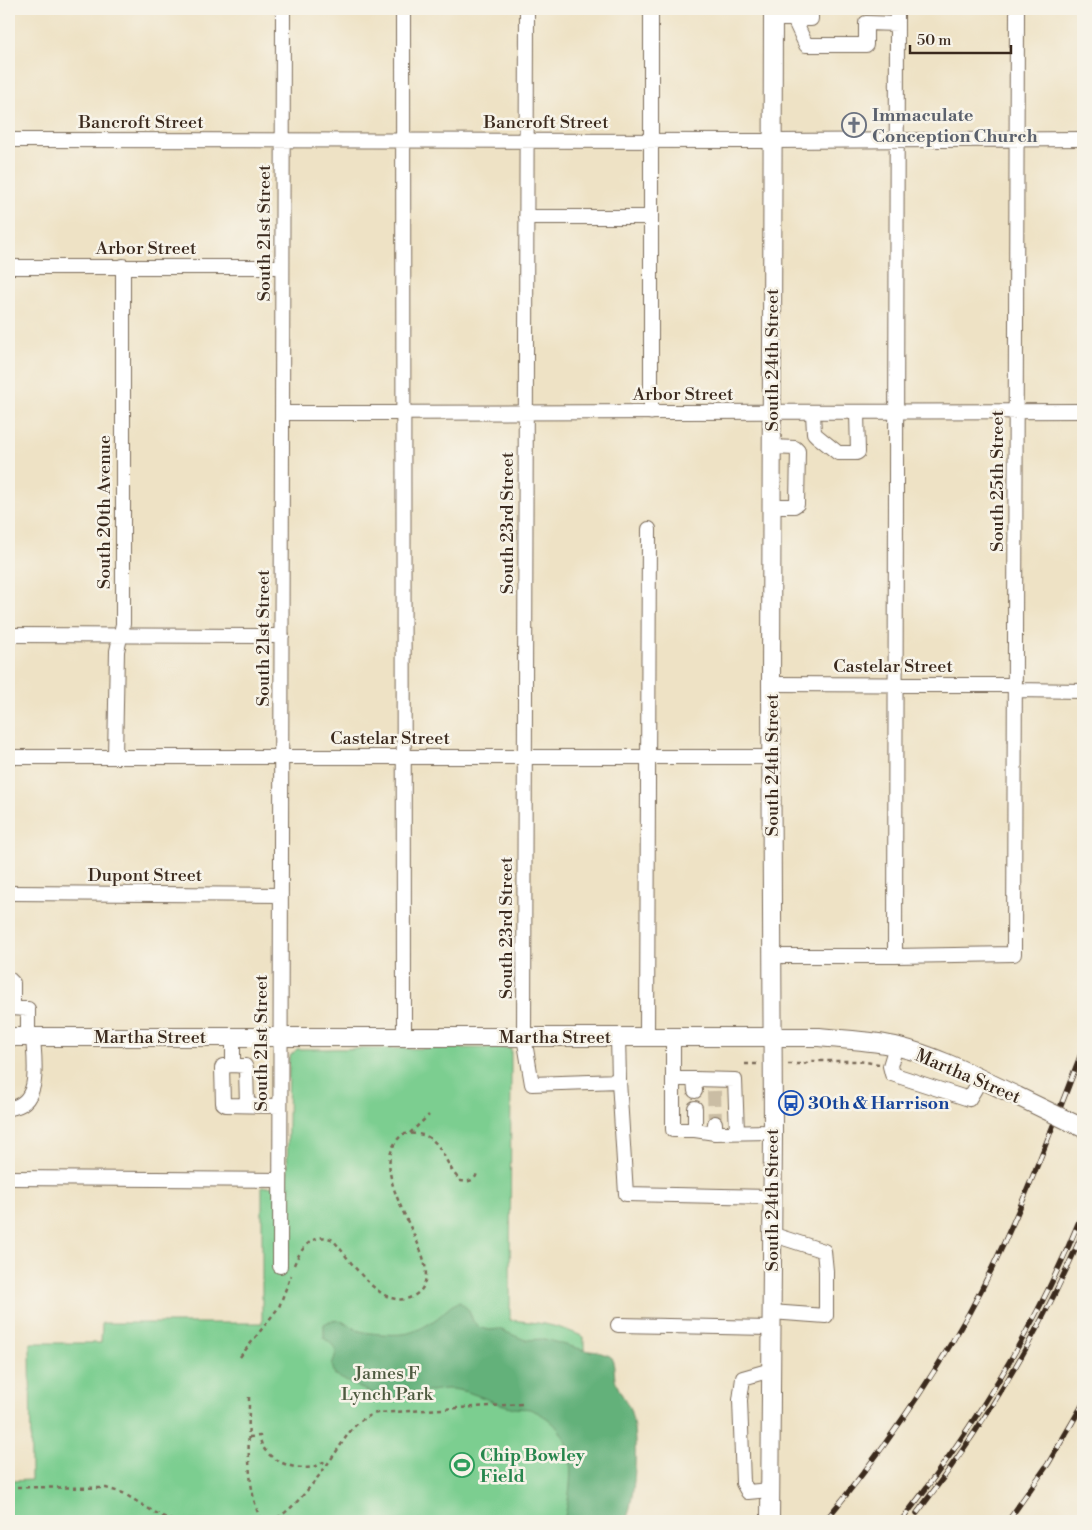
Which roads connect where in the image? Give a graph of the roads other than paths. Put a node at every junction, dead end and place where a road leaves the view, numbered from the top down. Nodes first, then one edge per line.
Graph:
1 (283, 9) edge
2 (403, 9) edge
3 (527, 9) edge
4 (651, 9) edge
5 (810, 9) edge
6 (898, 9) edge
7 (1017, 9) edge
8 (773, 14) edge
9 (794, 19) junction
10 (898, 24) junction
11 (403, 139) junction
12 (1016, 139) junction
13 (1083, 139) edge
14 (9, 140) edge
15 (526, 140) junction
16 (897, 140) junction
17 (282, 141) junction
18 (650, 141) junction
19 (772, 141) junction
20 (526, 217) junction
21 (650, 217) junction
22 (123, 266) junction
23 (9, 267) edge
24 (282, 267) junction
25 (1083, 411) edge
26 (1016, 412) junction
27 (282, 413) junction
28 (403, 413) junction
29 (526, 413) junction
30 (651, 413) junction
31 (772, 413) junction
32 (813, 413) junction
33 (857, 413) junction
34 (896, 413) junction
35 (772, 447) junction
36 (772, 506) junction
37 (649, 529) dead end
38 (9, 635) edge
39 (120, 635) junction
40 (282, 636) junction
41 (771, 684) junction
42 (896, 685) junction
43 (1014, 687) junction
44 (1083, 691) edge
45 (9, 757) edge
46 (115, 757) junction
47 (281, 757) junction
48 (404, 757) junction
49 (525, 757) junction
50 (648, 757) junction
51 (772, 757) junction
52 (9, 893) edge
53 (280, 895) junction
54 (772, 956) junction
55 (896, 956) junction
56 (9, 979) edge
57 (11, 1008) edge
58 (618, 1036) junction
59 (647, 1036) junction
60 (772, 1036) junction
61 (9, 1037) edge
62 (31, 1037) junction
63 (232, 1037) junction
64 (280, 1037) junction
65 (404, 1037) junction
66 (524, 1037) junction
67 (673, 1037) junction
68 (896, 1046) junction
69 (233, 1065) junction
70 (673, 1079) junction
71 (981, 1079) junction
72 (619, 1081) junction
73 (247, 1106) junction
74 (280, 1106) junction
75 (9, 1108) edge
76 (695, 1108) dead end
77 (1083, 1128) edge
78 (695, 1130) junction
79 (737, 1132) junction
80 (773, 1132) junction
81 (9, 1178) edge
82 (280, 1180) junction
83 (772, 1197) junction
84 (772, 1234) junction
85 (280, 1266) dead end
86 (771, 1320) junction
87 (618, 1326) dead end
88 (771, 1370) junction
89 (770, 1505) edge

1 - 17 street, South 21st Street
2 - 11 street
3 - 15 street, South 23rd Street
4 - 18 street
5 - 9 street
6 - 10 street
7 - 12 street, South 25th Street
8 - 9 street
8 - 19 main road, South 24th Street
9 - 10 street
10 - 16 street
11 - 15 street, Bancroft Street
11 - 17 street, Bancroft Street
11 - 28 street
12 - 13 street, Bancroft Street
12 - 16 street, Bancroft Street
12 - 26 street, South 25th Street
14 - 17 street, Bancroft Street
15 - 18 street, Bancroft Street
15 - 20 street, South 23rd Street
16 - 19 street, Bancroft Street
16 - 34 street
17 - 24 street, South 21st Street
18 - 19 street, Bancroft Street
18 - 21 street
19 - 31 main road, South 24th Street
20 - 21 street
20 - 29 street, South 23rd Street
21 - 30 street
22 - 23 street, Arbor Street
22 - 24 street, Arbor Street
22 - 39 street, South 20th Avenue
24 - 27 street, South 21st Street
25 - 26 street, Arbor Street
26 - 34 street, Arbor Street
26 - 43 street, South 25th Street
27 - 28 street, Arbor Street
27 - 40 street, South 21st Street
28 - 29 street, Arbor Street
28 - 48 street
29 - 30 street, Arbor Street
29 - 49 street, South 23rd Street
30 - 31 street, Arbor Street
31 - 32 street, Arbor Street
31 - 35 main road, South 24th Street
32 - 33 street, Arbor Street
32 - 33 street
33 - 34 street, Arbor Street
34 - 42 street
35 - 36 main road, South 24th Street
35 - 36 street
36 - 41 main road, South 24th Street
37 - 50 street
38 - 39 street
39 - 40 street
39 - 46 street, South 20th Avenue
40 - 47 street, South 21st Street
41 - 42 street, Castelar Street
41 - 51 main road, South 24th Street
42 - 43 street, Castelar Street
42 - 55 street
43 - 44 street, Castelar Street
43 - 55 street, South 25th Street
45 - 46 street, Castelar Street
46 - 47 street, Castelar Street
47 - 48 street, Castelar Street
47 - 53 street, South 21st Street
48 - 49 street, Castelar Street
48 - 65 street
49 - 50 street, Castelar Street
49 - 66 street, South 23rd Street
50 - 51 street, Castelar Street
50 - 59 street
51 - 54 main road, South 24th Street
52 - 53 street, Dupont Street
53 - 64 street, South 21st Street
54 - 55 street
54 - 60 main road, South 24th Street
56 - 57 street
57 - 62 street
58 - 59 main road, Martha Street
58 - 66 main road, Martha Street
58 - 72 street
59 - 67 main road, Martha Street
60 - 67 main road, Martha Street
60 - 68 main road, Martha Street
60 - 80 main road, South 24th Street
61 - 62 main road, Martha Street
62 - 63 main road, Martha Street
62 - 75 street
63 - 64 main road, Martha Street
63 - 69 street
64 - 65 main road, Martha Street
64 - 74 street, South 21st Street
65 - 66 main road, Martha Street
66 - 72 street, South 23rd Street
67 - 70 street
68 - 71 main road, Martha Street
68 - 71 street
69 - 73 street
69 - 73 street
70 - 78 street
70 - 79 street
71 - 77 main road, Martha Street, bridge
72 - 83 street
73 - 74 street
74 - 82 street, South 21st Street
76 - 78 street
78 - 79 street
79 - 80 street
80 - 83 main road, South 24th Street
81 - 82 street
82 - 85 street, South 21st Street
83 - 84 main road, South 24th Street
84 - 86 main road, South 24th Street
84 - 86 street
86 - 87 street
86 - 88 main road, South 24th Street
88 - 89 main road, South 24th Street
88 - 89 street

